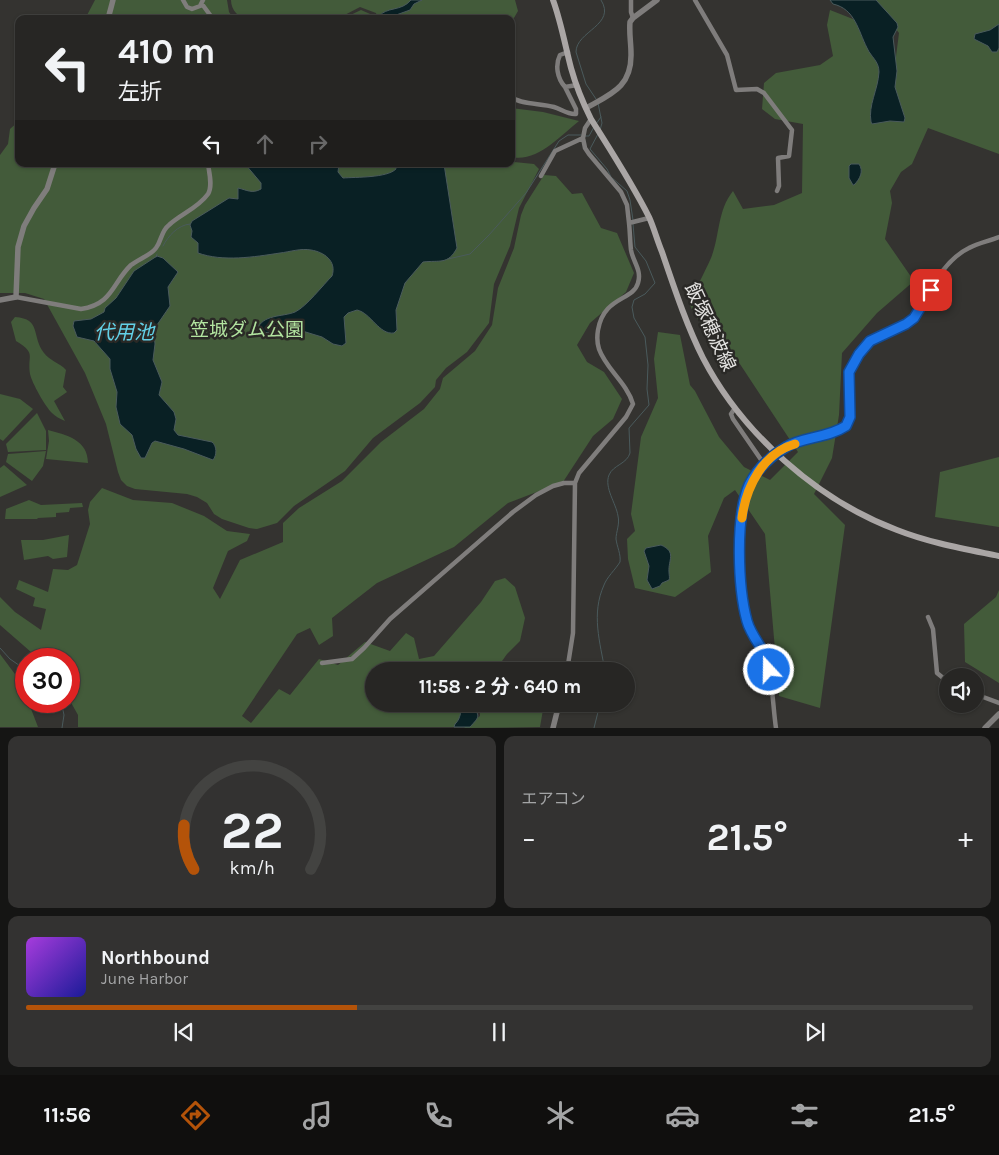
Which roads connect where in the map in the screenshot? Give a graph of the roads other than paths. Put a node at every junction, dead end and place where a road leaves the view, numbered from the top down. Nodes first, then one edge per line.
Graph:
1 (113, 0) edge
2 (183, 0) edge
3 (553, 0) edge
4 (631, 0) edge
5 (657, 0) edge
6 (695, 0) edge
7 (203, 2) edge
8 (109, 15) edge
9 (211, 15) edge
10 (633, 18) junction
11 (568, 52) junction
12 (576, 85) junction
13 (565, 87) junction
14 (515, 100) edge
15 (586, 108) junction
16 (591, 119) junction
17 (583, 138) junction
18 (55, 167) edge
19 (209, 167) edge
20 (541, 176) dead end
21 (777, 191) dead end
22 (650, 218) junction
23 (629, 223) junction
24 (999, 237) edge
25 (16, 297) junction
26 (0, 300) edge
27 (735, 408) junction
28 (764, 464) junction
29 (575, 482) junction
30 (999, 556) edge
31 (928, 617) dead end
32 (569, 662) edge
33 (322, 663) dead end
34 (939, 675) edge
35 (984, 697) edge
36 (999, 703) edge
37 (557, 712) edge
38 (999, 714) edge
39 (553, 728) edge
40 (776, 728) edge
41 (985, 728) edge

1 - 8 street
2 - 7 street
3 - 11 main road, 飯塚穂波線
4 - 10 street
5 - 10 street
6 - 21 street
7 - 9 street
10 - 15 street
11 - 12 main road, 飯塚穂波線
11 - 13 street
12 - 13 street
12 - 15 main road, 飯塚穂波線
13 - 14 street
15 - 16 main road, 飯塚穂波線
16 - 17 street
16 - 22 main road, 飯塚穂波線
17 - 20 street
17 - 23 street
18 - 25 street
19 - 25 street
22 - 23 street
22 - 27 main road, 飯塚穂波線
23 - 29 street
24 - 28 street, bridge
25 - 26 street
27 - 28 street
27 - 30 main road, 飯塚穂波線
28 - 40 street
29 - 32 street
29 - 33 street
31 - 34 street
35 - 36 street
37 - 39 street
38 - 41 street

